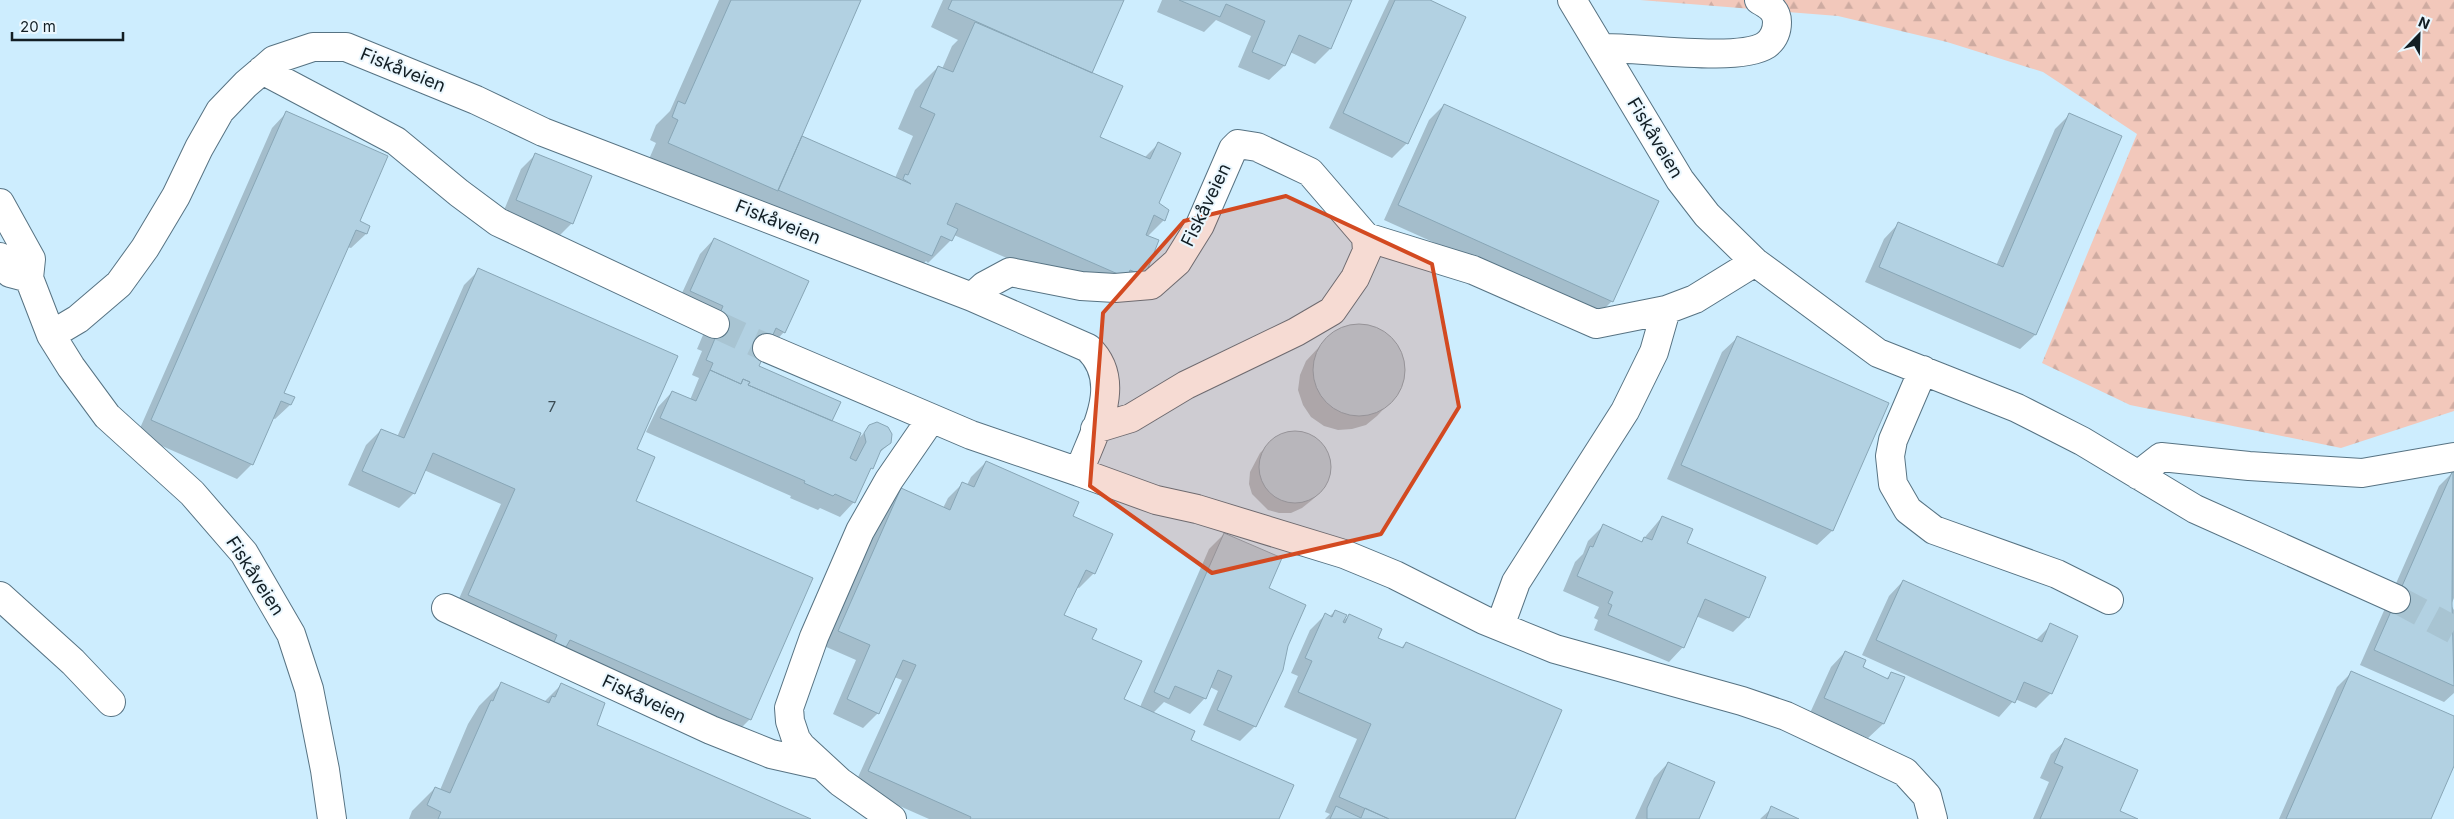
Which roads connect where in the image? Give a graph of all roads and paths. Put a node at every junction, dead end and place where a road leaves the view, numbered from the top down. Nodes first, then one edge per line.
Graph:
1 (1572, 0) edge
2 (1758, 0) edge
3 (1602, 48) junction
4 (262, 70) junction
5 (0, 203) edge
6 (1366, 237) junction
7 (0, 257) edge
8 (1755, 262) junction
9 (29, 278) junction
10 (972, 297) junction
11 (1666, 310) junction
12 (715, 324) tunnel mouth
13 (51, 334) junction
14 (767, 348) tunnel mouth
15 (1923, 370) junction
16 (931, 419) junction
17 (1095, 429) junction
18 (2454, 457) edge
19 (1079, 472) junction
20 (2138, 475) junction
21 (0, 596) edge
22 (2396, 599) tunnel mouth
23 (2108, 600) dead end
24 (446, 608) dead end
25 (1500, 626) junction
26 (111, 702) dead end
27 (820, 765) junction
28 (332, 819) edge
29 (892, 819) edge
30 (1933, 819) edge

1 - 3 lane, Fiskåveien
2 - 3 lane
3 - 8 lane, Fiskåveien
4 - 10 lane, Fiskåveien
4 - 12 lane
4 - 13 lane, Fiskåveien
5 - 9 lane, Fiskåveien
6 - 10 lane, Fiskåveien
6 - 11 lane
6 - 17 lane
7 - 9 lane
8 - 11 lane
8 - 15 lane, Fiskåveien
9 - 13 lane, Fiskåveien
10 - 17 lane
11 - 25 lane
13 - 28 lane, Fiskåveien
14 - 16 lane
15 - 20 lane, Fiskåveien
15 - 23 lane
16 - 19 lane
16 - 27 lane, Fiskåveien
17 - 19 lane
18 - 20 lane
19 - 25 lane
20 - 22 lane, Fiskåveien
21 - 26 lane
24 - 27 lane, Fiskåveien
25 - 30 lane
27 - 29 lane, Fiskåveien

